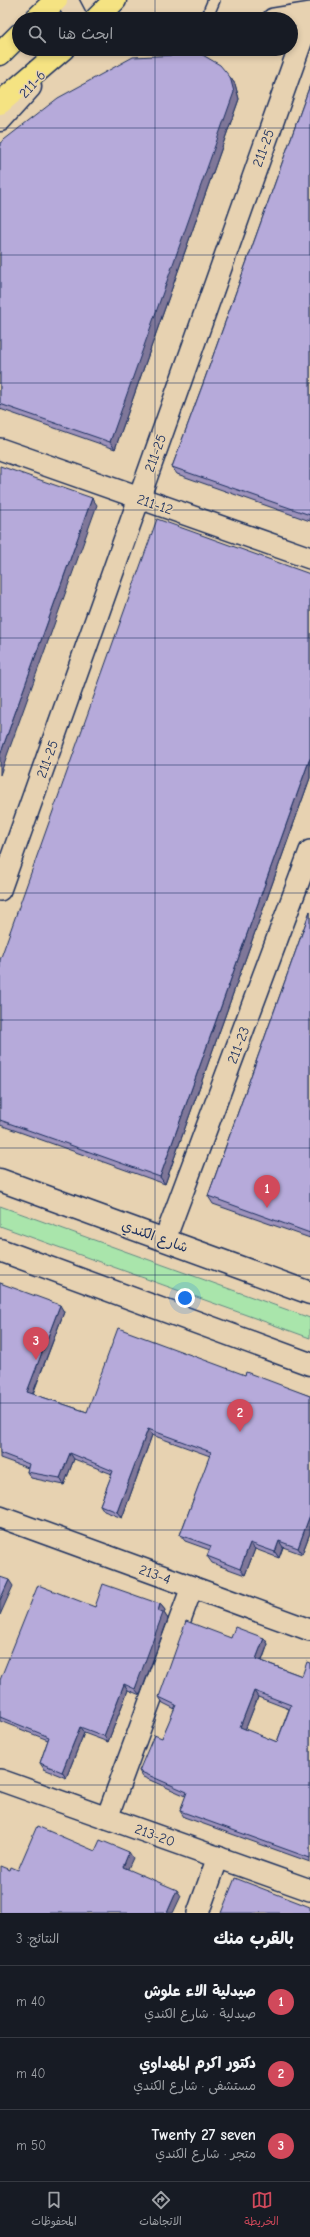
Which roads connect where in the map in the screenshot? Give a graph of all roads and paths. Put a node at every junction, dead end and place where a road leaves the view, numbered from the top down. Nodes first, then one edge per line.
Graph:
1 (54, 0) edge
2 (67, 0) edge
3 (115, 0) edge
4 (214, 0) edge
5 (37, 12) edge
6 (43, 12) edge
7 (73, 12) edge
8 (103, 12) edge
9 (209, 12) edge
10 (310, 13) edge
11 (298, 15) edge
12 (310, 17) edge
13 (12, 29) edge
14 (0, 38) edge
15 (12, 43) edge
16 (298, 51) edge
17 (0, 54) edge
18 (56, 56) edge
19 (58, 56) edge
20 (296, 56) edge
21 (0, 103) edge
22 (0, 120) edge
23 (0, 449) edge
24 (139, 498) junction
25 (310, 558) edge
26 (310, 851) edge
27 (0, 890) edge
28 (0, 1180) edge
29 (165, 1239) junction
30 (0, 1250) edge
31 (310, 1293) edge
32 (310, 1364) edge
33 (0, 1517) edge
34 (192, 1587) junction
35 (309, 1627) edge
36 (0, 1780) edge
37 (107, 1818) junction
38 (218, 1858) junction
39 (310, 1890) edge
40 (198, 1913) edge

1 - 5 street
1 - 6 highway
2 - 7 street
3 - 8 highway
4 - 9 lane
10 - 11 street
12 - 16 street, 211-25
13 - 14 street
15 - 17 highway
18 - 21 highway
19 - 22 street, 211-6
20 - 24 street, 211-25
23 - 24 street, 211-12
24 - 25 street, 211-12
24 - 27 street, 211-25
26 - 29 street, 211-23
28 - 29 street, شارع الكندي
29 - 31 street, شارع الكندي
30 - 32 street
33 - 34 street, 213-4
34 - 35 street, 213-4
34 - 37 street
36 - 37 street, 213-20
37 - 38 street, 213-20
38 - 39 street, 213-20
38 - 40 street

